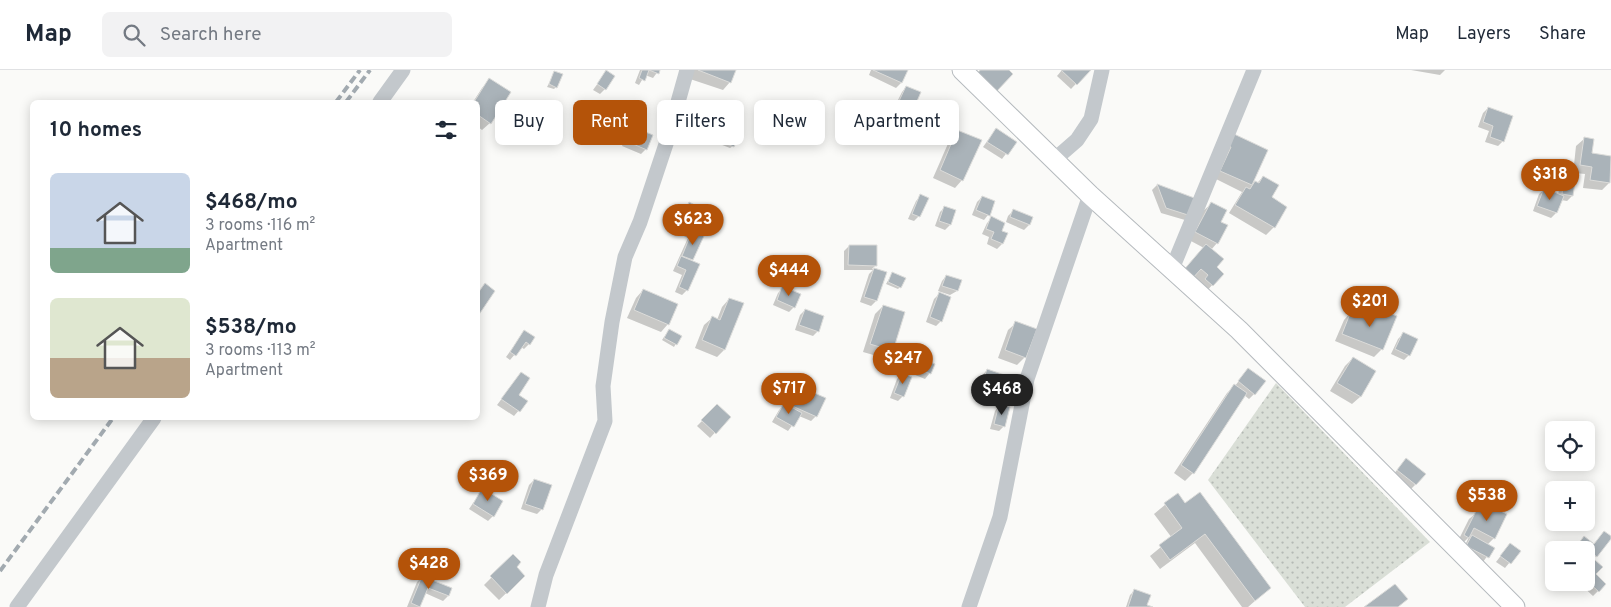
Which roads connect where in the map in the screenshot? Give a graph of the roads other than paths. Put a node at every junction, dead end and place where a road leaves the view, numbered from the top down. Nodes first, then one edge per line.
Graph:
1 (403, 70) edge
2 (687, 70) edge
3 (962, 70) edge
4 (1102, 70) edge
5 (1254, 70) edge
6 (381, 100) edge
7 (1054, 160) junction
8 (1090, 195) junction
9 (1172, 269) junction
10 (153, 420) edge
11 (17, 607) edge
12 (538, 607) edge
13 (969, 607) edge
14 (1515, 607) edge

1 - 6 street
2 - 12 street
3 - 7 main road
4 - 7 street
5 - 9 street
7 - 8 main road
8 - 9 main road
8 - 13 street
9 - 14 main road
10 - 11 street

